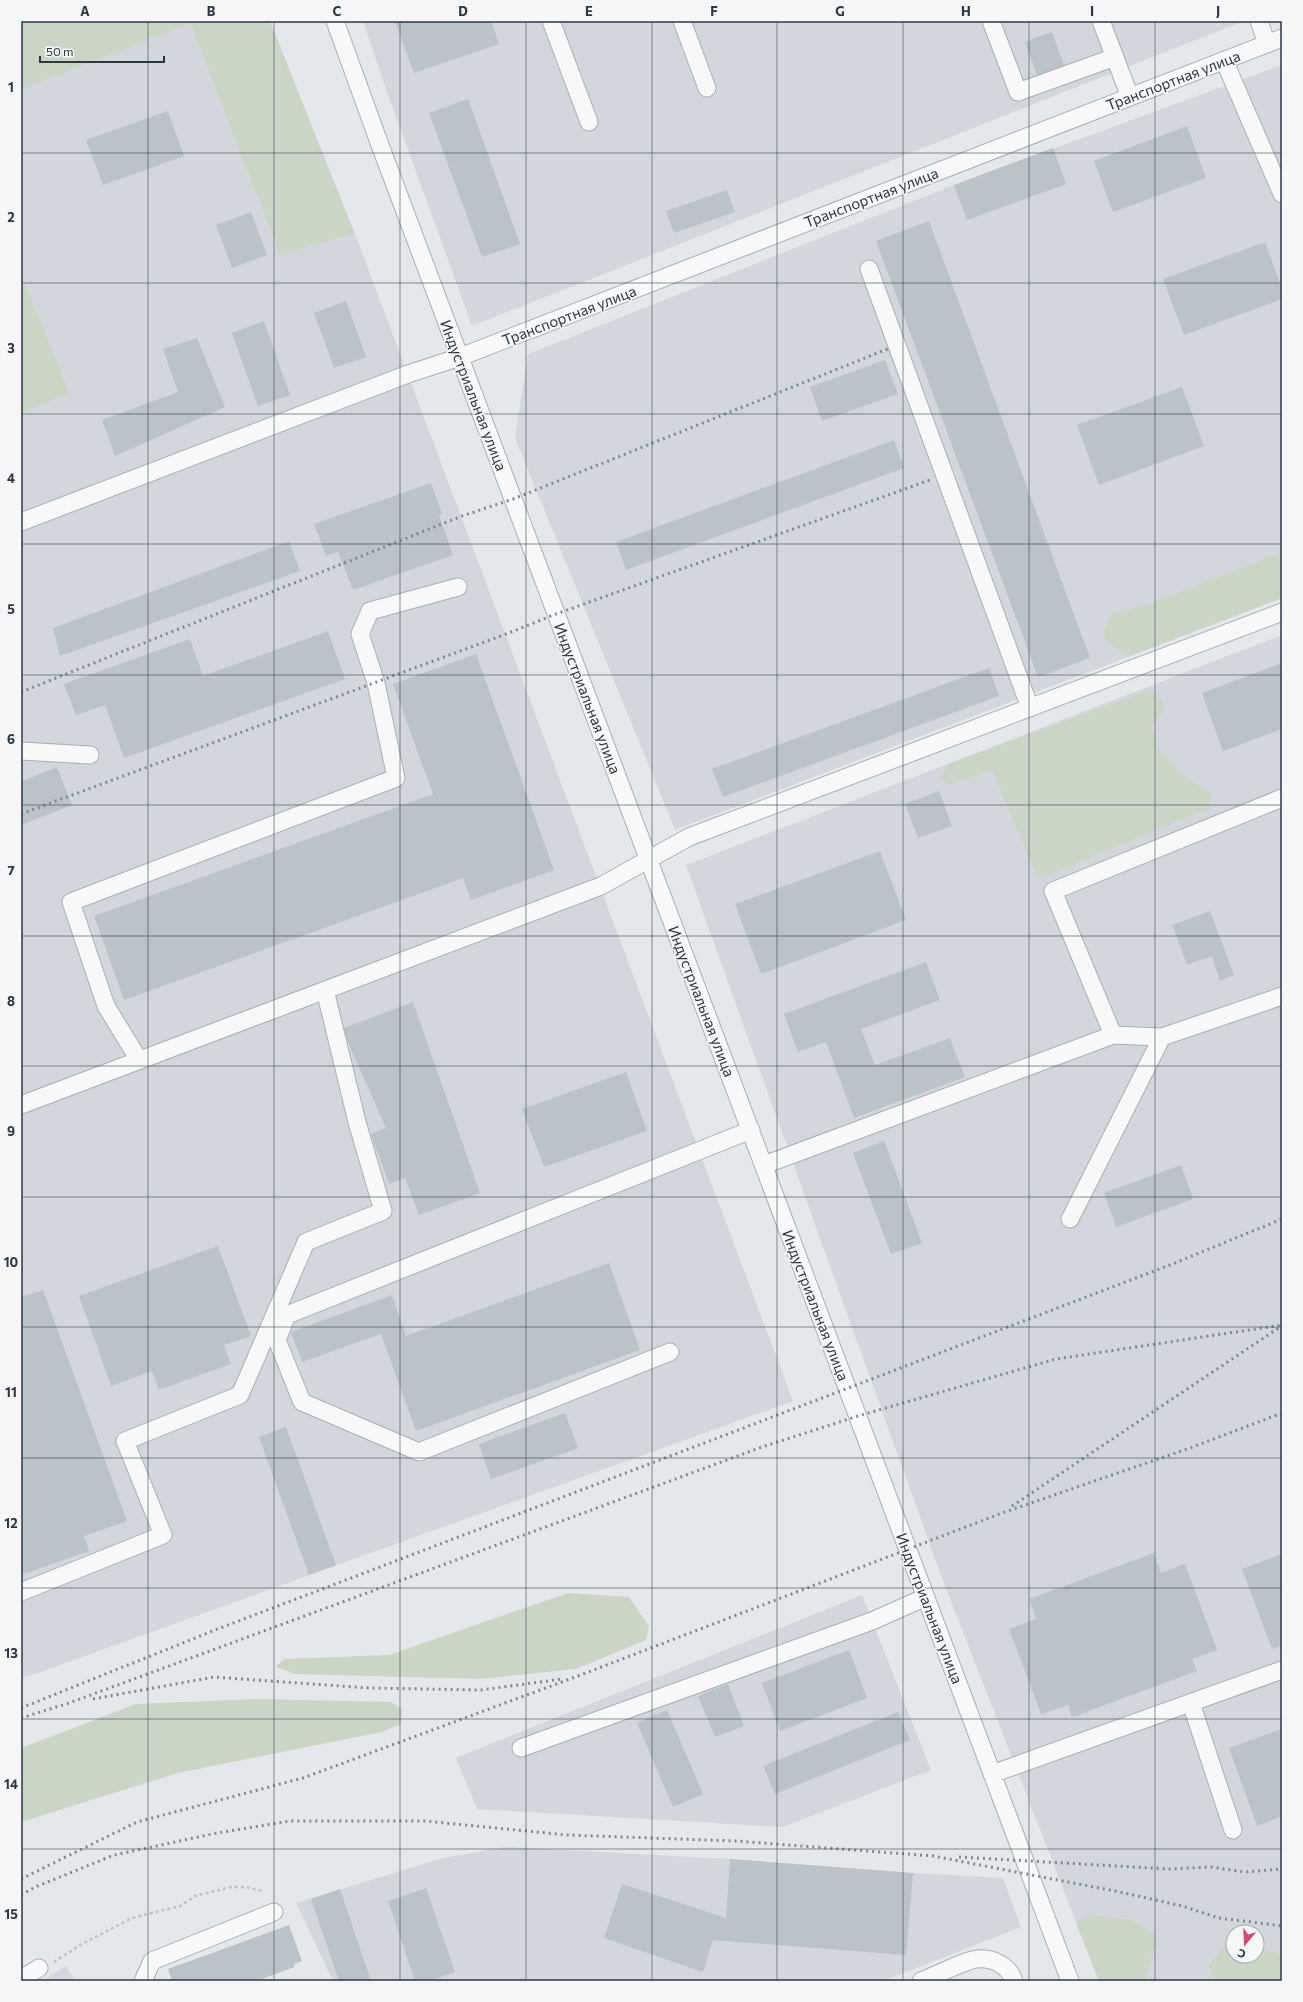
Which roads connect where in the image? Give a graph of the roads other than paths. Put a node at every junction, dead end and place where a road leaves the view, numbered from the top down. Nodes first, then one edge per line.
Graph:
1 (335, 21) edge
2 (551, 21) edge
3 (682, 21) edge
4 (991, 21) edge
5 (1101, 21) edge
6 (1259, 21) edge
7 (1274, 41) edge
8 (1115, 57) junction
9 (1224, 60) junction
10 (707, 88) dead end
11 (1130, 96) junction
12 (589, 122) dead end
13 (1282, 194) edge
14 (869, 269) dead end
15 (460, 357) junction
16 (21, 522) edge
17 (458, 587) dead end
18 (1282, 612) edge
19 (1030, 708) junction
20 (21, 751) edge
21 (90, 755) dead end
22 (1282, 798) edge
23 (649, 860) junction
24 (325, 990) junction
25 (1282, 996) edge
26 (1113, 1035) junction
27 (1162, 1037) junction
28 (139, 1060) junction
29 (21, 1105) edge
30 (750, 1130) junction
31 (764, 1165) junction
32 (1070, 1219) dead end
33 (670, 1352) dead end
34 (21, 1592) edge
35 (926, 1597) junction
36 (1282, 1670) edge
37 (1191, 1703) junction
38 (521, 1748) dead end
39 (992, 1774) junction
40 (1233, 1830) dead end
41 (274, 1912) dead end
42 (39, 1968) road end
43 (21, 1979) edge
44 (143, 1981) edge
45 (921, 1981) edge
46 (1014, 1981) edge
47 (1070, 1981) edge

1 - 15 street, Индустриальная улица
2 - 12 street
3 - 10 street
4 - 8 street
5 - 8 street
6 - 7 street
7 - 9 street, Транспортная улица
8 - 11 street
9 - 11 street, Транспортная улица
9 - 13 street
11 - 15 street, Транспортная улица
14 - 19 street
15 - 16 street, Транспортная улица
15 - 23 street, Индустриальная улица
17 - 28 street
18 - 19 street
19 - 23 street
20 - 21 street
22 - 26 street
23 - 24 street
23 - 30 street, Индустриальная улица
24 - 28 street
24 - 34 street
25 - 27 street
26 - 27 street
26 - 31 street
27 - 32 street
28 - 29 street
30 - 31 street, Индустриальная улица
30 - 33 street
31 - 35 street, Индустриальная улица
35 - 38 street
35 - 39 street, Индустриальная улица
36 - 37 street
37 - 39 street
37 - 40 street
39 - 47 street, Индустриальная улица
41 - 44 street
42 - 43 street
45 - 46 street

